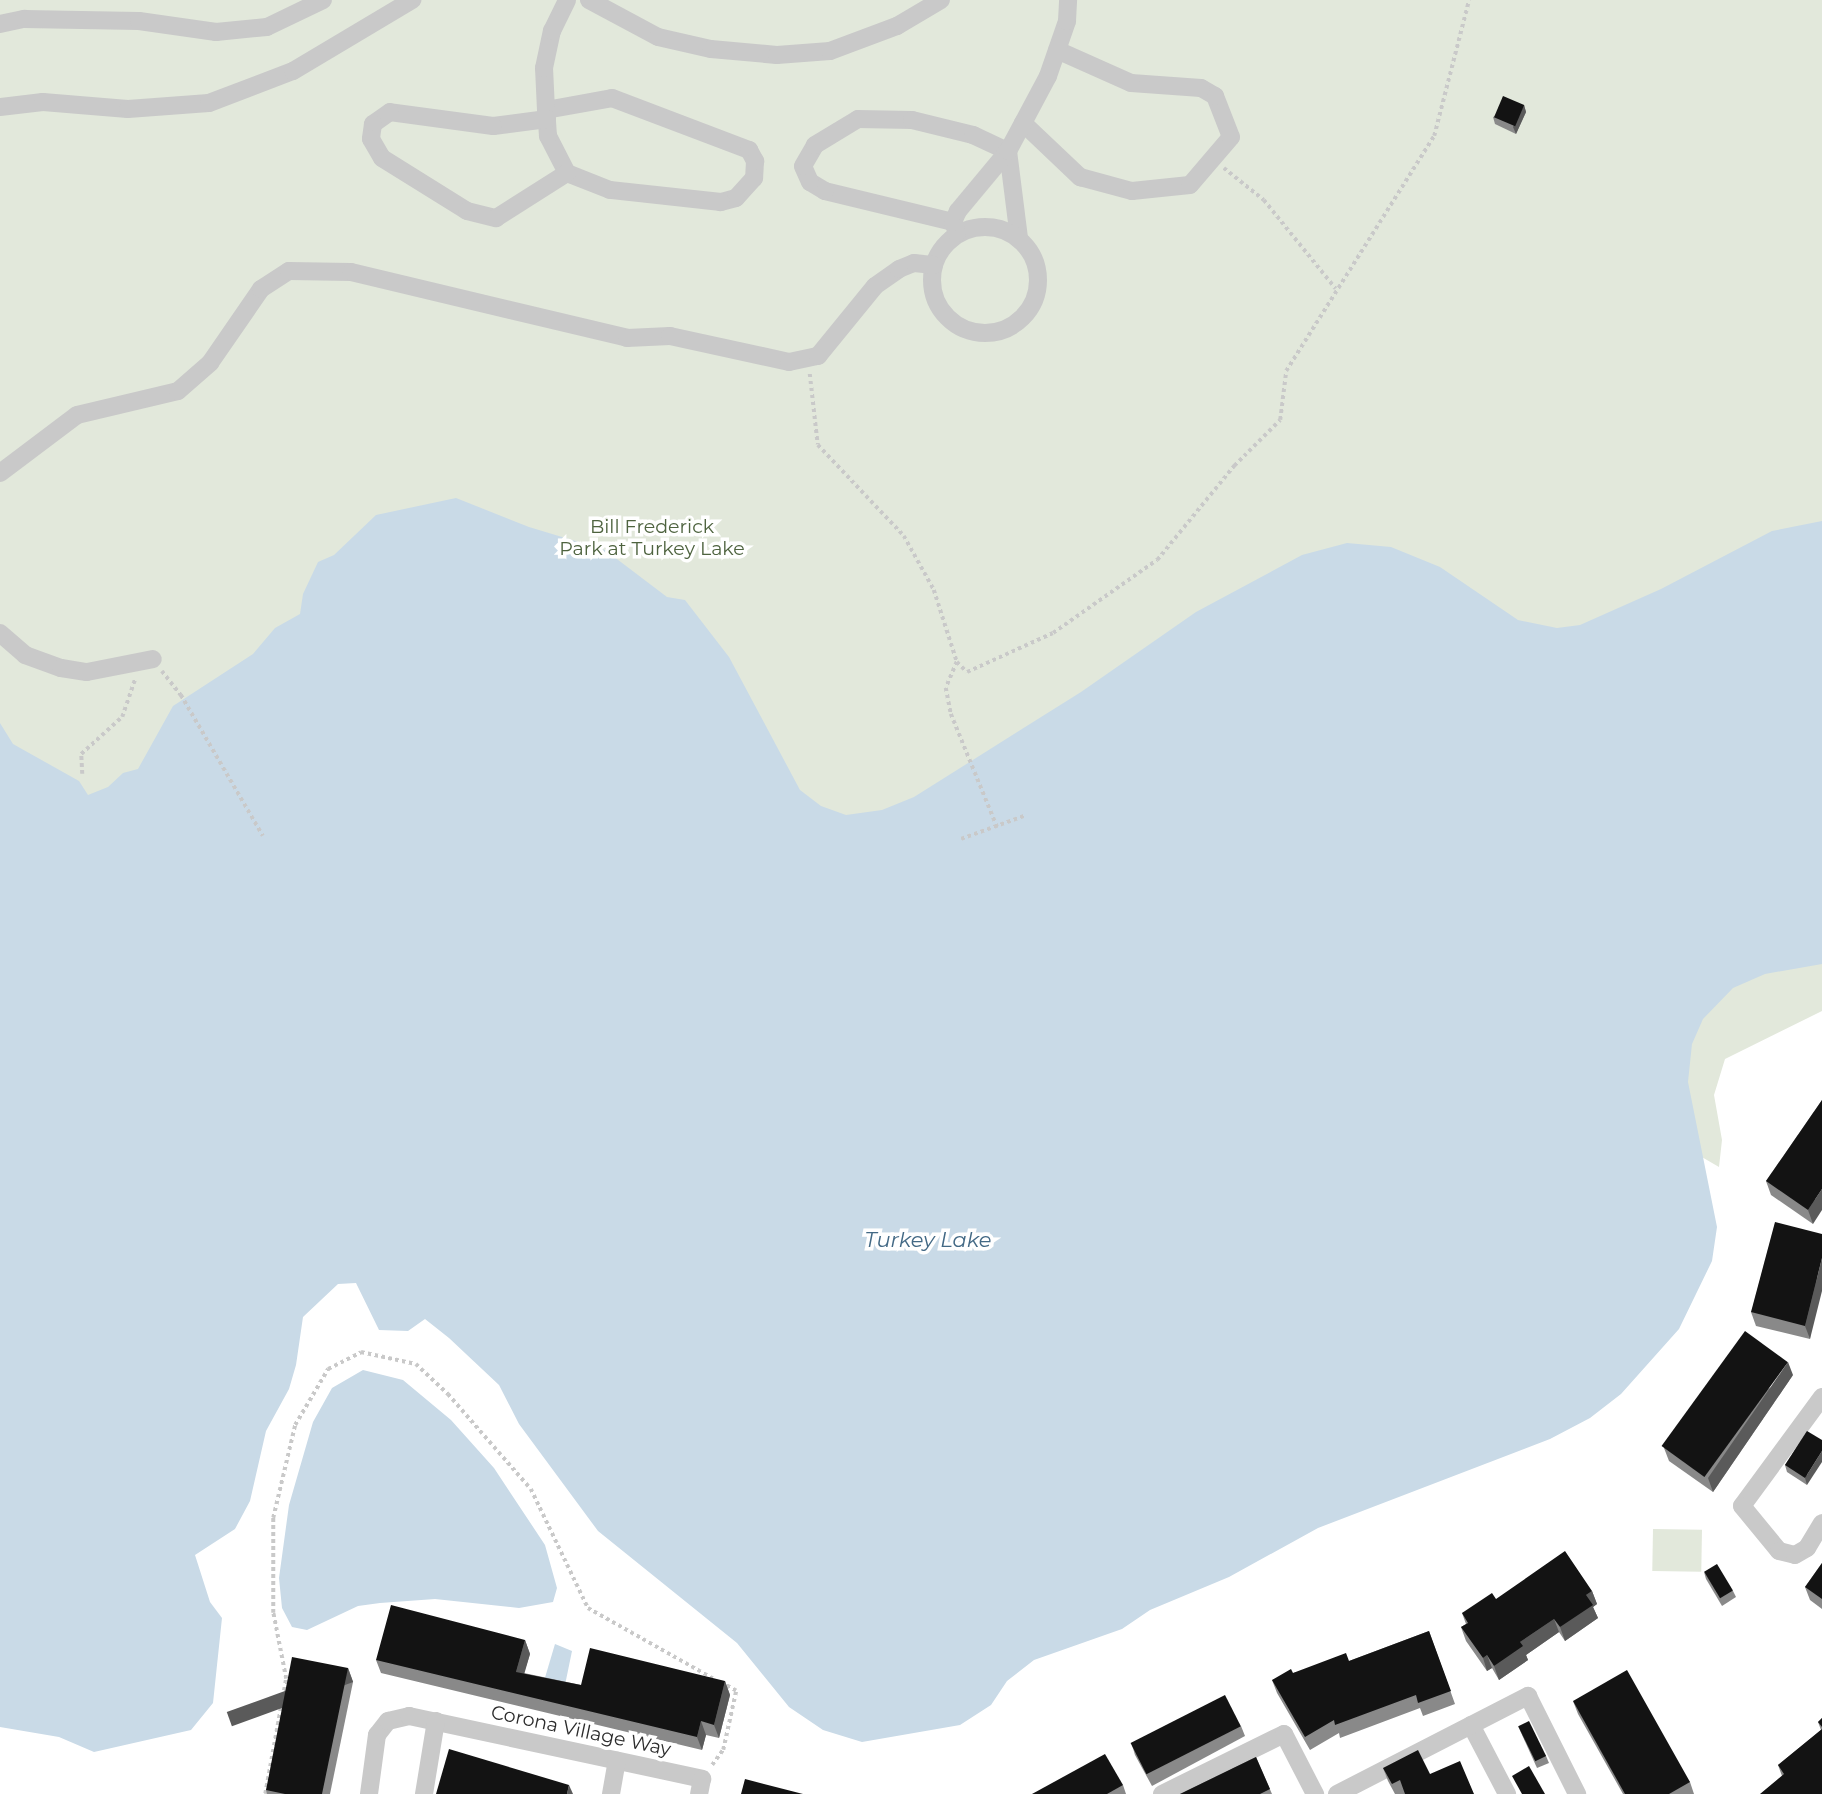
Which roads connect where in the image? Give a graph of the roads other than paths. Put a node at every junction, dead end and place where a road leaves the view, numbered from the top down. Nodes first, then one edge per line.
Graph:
1 (323, 0) edge
2 (412, 0) edge
3 (567, 0) edge
4 (589, 0) edge
5 (941, 0) edge
6 (1068, 0) edge
7 (0, 24) edge
8 (1057, 50) junction
9 (0, 107) edge
10 (546, 115) junction
11 (1023, 123) junction
12 (1008, 151) junction
13 (567, 173) junction
14 (955, 228) junction
15 (1019, 238) junction
16 (934, 264) junction
17 (0, 473) edge
18 (0, 634) edge
19 (152, 659) road end
20 (1822, 1397) edge
21 (1822, 1523) edge
22 (436, 1721) junction
23 (1471, 1725) junction
24 (617, 1761) junction
25 (700, 1786) edge
26 (369, 1794) edge
27 (424, 1794) edge
28 (611, 1794) edge
29 (1162, 1794) edge
30 (1315, 1794) edge
31 (1337, 1794) edge
32 (1507, 1794) edge
33 (1577, 1794) edge

1 - 7 lane
2 - 9 lane
3 - 10 lane
4 - 5 lane
6 - 8 lane
8 - 11 lane
8 - 11 lane
10 - 13 lane
10 - 13 lane
10 - 13 lane
11 - 12 lane
12 - 14 lane
12 - 14 lane
12 - 15 lane
14 - 15 lane
14 - 16 lane
15 - 16 lane
16 - 17 lane
18 - 19 lane
20 - 21 lane
22 - 24 lane, Corona Village Way
22 - 26 lane, Corona Village Way
22 - 27 lane
23 - 31 lane
23 - 32 lane
23 - 33 lane
24 - 25 lane, Corona Village Way
24 - 28 lane
29 - 30 lane

